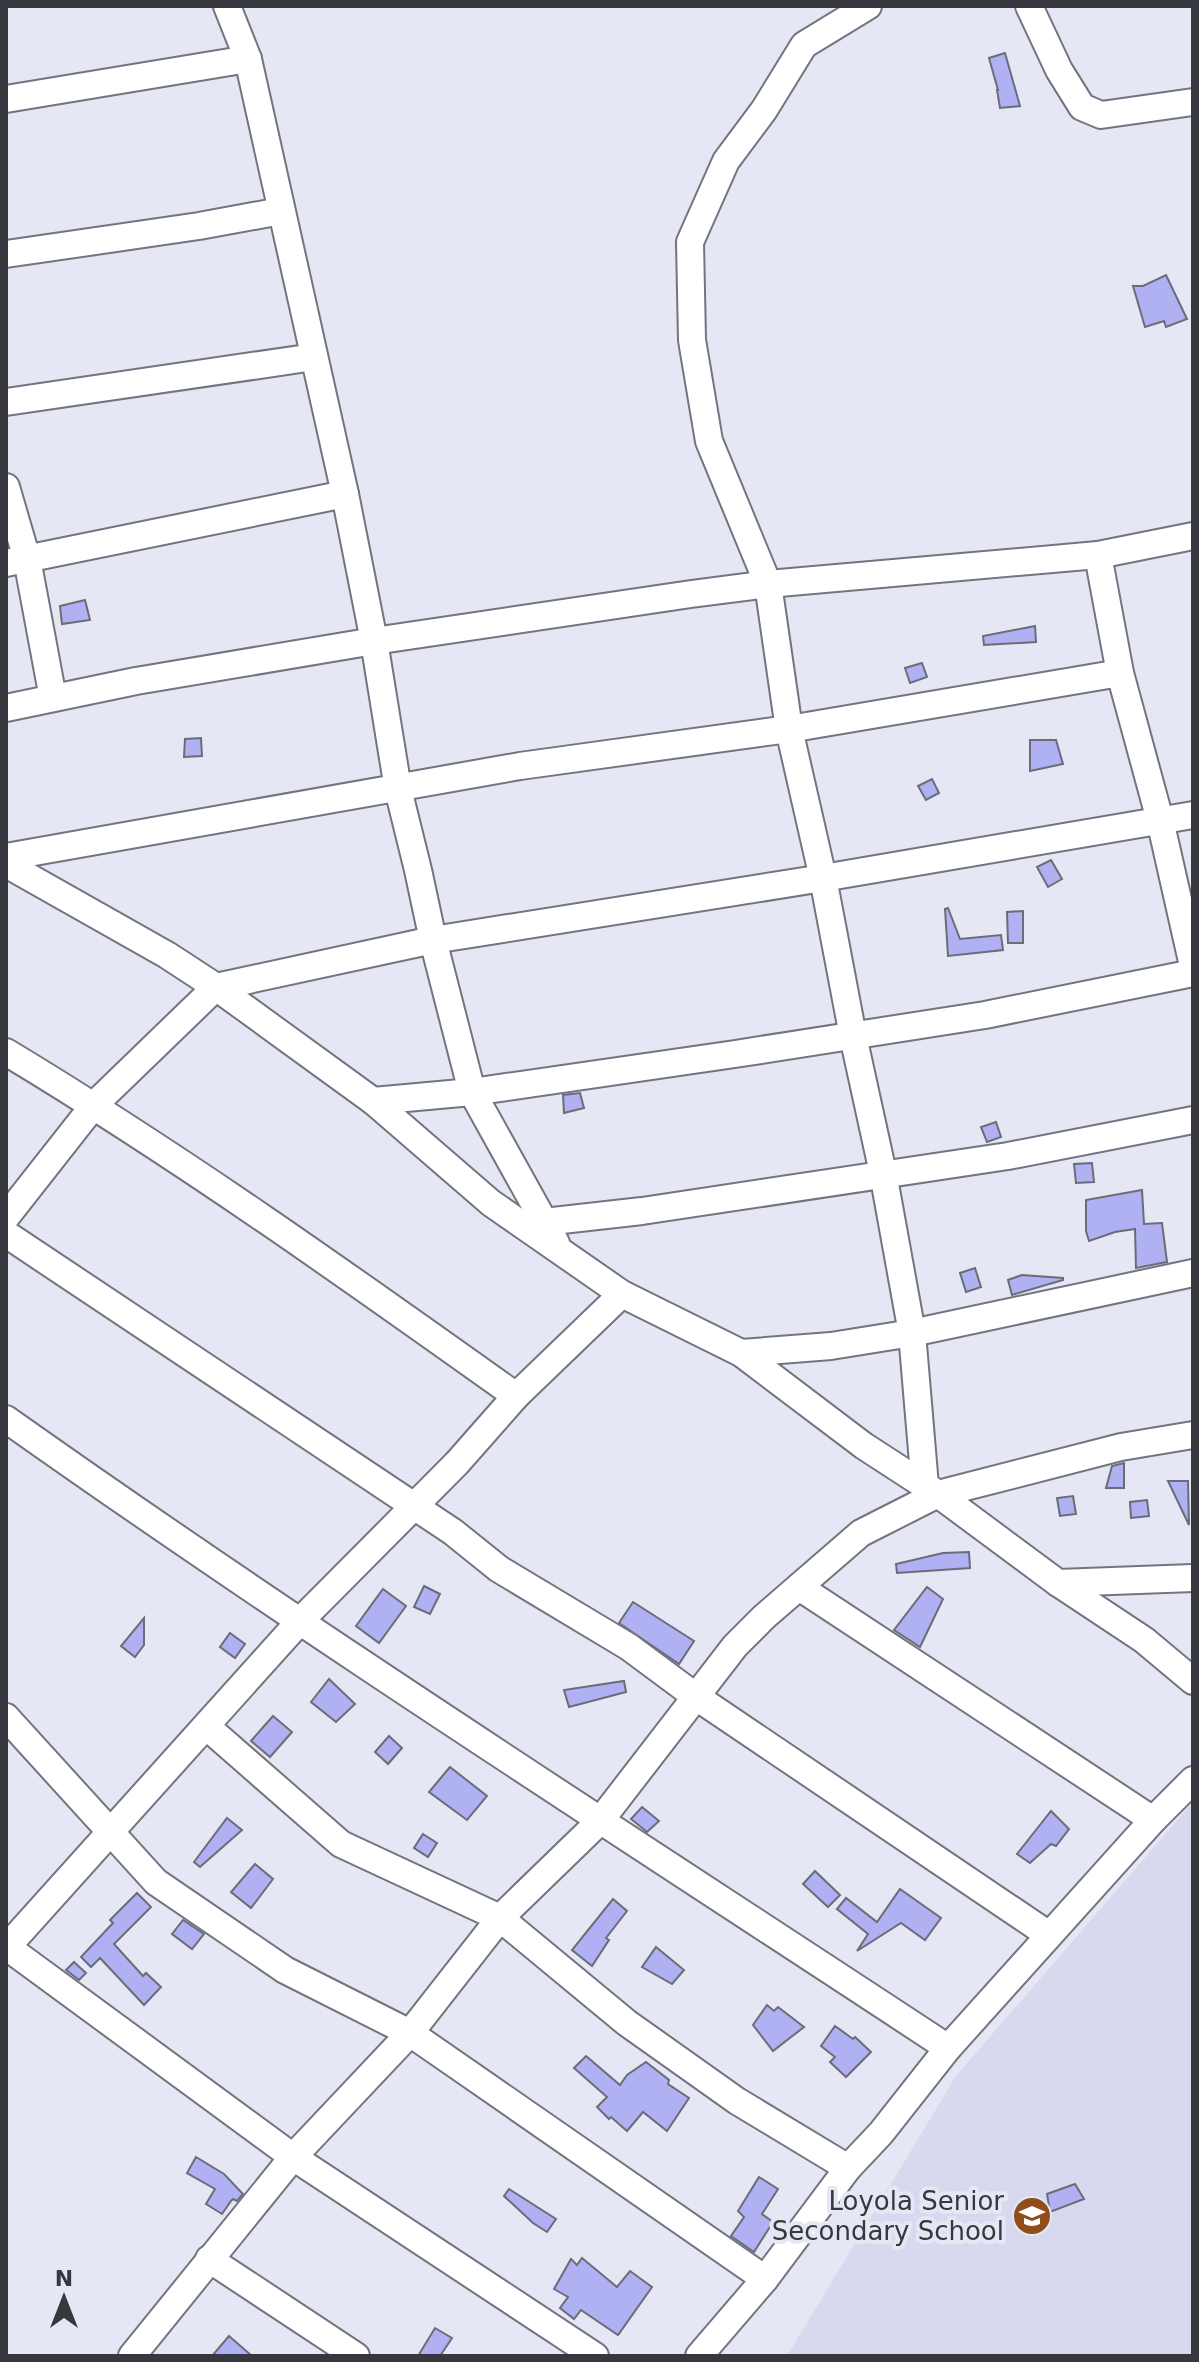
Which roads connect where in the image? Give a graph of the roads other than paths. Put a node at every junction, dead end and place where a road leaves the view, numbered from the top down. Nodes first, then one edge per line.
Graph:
1 (227, 6) edge
2 (868, 6) edge
3 (1029, 6) edge
4 (248, 59) junction
5 (6, 99) edge
6 (1193, 102) edge
7 (281, 211) junction
8 (6, 254) edge
9 (314, 357) junction
10 (6, 402) edge
11 (6, 487) edge
12 (345, 494) junction
13 (1193, 536) edge
14 (1098, 555) junction
15 (16, 561) edge
16 (768, 584) junction
17 (374, 641) junction
18 (1120, 673) junction
19 (53, 698) junction
20 (6, 708) edge
21 (789, 729) junction
22 (398, 789) junction
23 (1193, 815) edge
24 (1160, 820) junction
25 (6, 857) edge
26 (6, 864) edge
27 (823, 878) junction
28 (433, 940) junction
29 (1193, 966) edge
30 (1193, 973) edge
31 (216, 987) junction
32 (853, 1036) junction
33 (6, 1052) edge
34 (472, 1092) junction
35 (373, 1101) junction
36 (94, 1105) junction
37 (1193, 1120) edge
38 (883, 1173) junction
39 (6, 1217) edge
40 (544, 1222) junction
41 (6, 1234) edge
42 (560, 1249) junction
43 (1193, 1273) edge
44 (622, 1294) junction
45 (912, 1333) junction
46 (741, 1353) junction
47 (516, 1396) junction
48 (6, 1419) edge
49 (1193, 1435) edge
50 (932, 1490) junction
51 (414, 1506) junction
52 (1193, 1578) edge
53 (1058, 1583) junction
54 (799, 1587) junction
55 (300, 1621) junction
56 (1193, 1681) edge
57 (695, 1696) junction
58 (6, 1717) edge
59 (206, 1726) junction
60 (1193, 1780) edge
61 (1153, 1820) junction
62 (600, 1821) junction
63 (112, 1832) junction
64 (500, 1918) junction
65 (1049, 1935) junction
66 (6, 1948) edge
67 (410, 2033) junction
68 (948, 2048) junction
69 (293, 2157) junction
70 (848, 2168) junction
71 (209, 2259) junction
72 (765, 2279) junction
73 (132, 2356) edge
74 (356, 2356) edge
75 (595, 2356) edge
76 (699, 2356) edge

1 - 4 street
2 - 16 street
3 - 6 street
4 - 5 street
4 - 7 street
7 - 8 street
7 - 9 street
9 - 10 street
9 - 12 street
11 - 15 street
12 - 15 street
12 - 17 street
13 - 14 street
14 - 16 street
14 - 18 street
15 - 19 street
16 - 17 street
16 - 21 street
17 - 19 street
17 - 22 street
18 - 21 street
18 - 24 street
19 - 20 street
21 - 22 street
21 - 27 street
22 - 25 street
22 - 28 street
23 - 24 street
24 - 27 street
24 - 29 street
26 - 31 street
27 - 28 street
27 - 32 street
28 - 31 street
28 - 34 street
30 - 32 street
31 - 35 street
31 - 36 street
32 - 34 street
32 - 38 street
33 - 36 street
34 - 35 street
34 - 40 street
35 - 42 street
36 - 39 street
36 - 47 street
37 - 38 street
38 - 40 street
38 - 45 street
40 - 42 street
41 - 51 street
42 - 44 street
43 - 45 street
44 - 46 street
44 - 47 street
45 - 46 street
45 - 50 street
46 - 50 street
47 - 51 street
48 - 55 street
49 - 50 street
50 - 53 street
50 - 54 street
51 - 55 street
51 - 57 street
52 - 53 street
53 - 56 street
54 - 57 street
54 - 61 street
55 - 59 street
55 - 62 street
57 - 62 street
57 - 65 street
58 - 63 street
59 - 63 street
59 - 64 street
60 - 61 street
61 - 65 street
62 - 64 street
62 - 68 street
63 - 66 street
63 - 67 street
64 - 67 street
64 - 70 street
65 - 68 street
66 - 69 street
67 - 69 street
67 - 72 street
68 - 70 street
69 - 71 street
69 - 75 street
70 - 72 street
71 - 73 street
71 - 74 street
72 - 76 street

